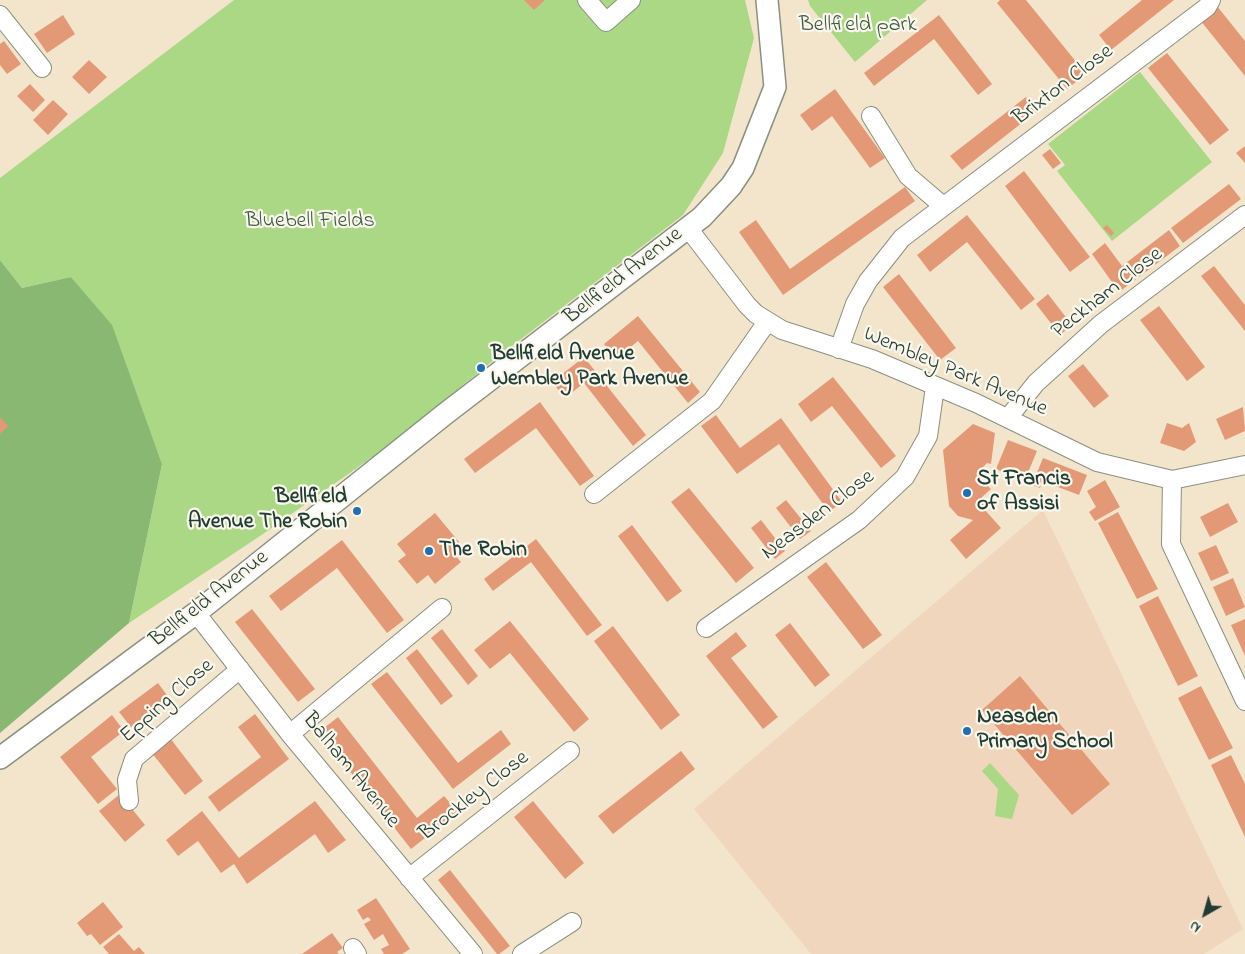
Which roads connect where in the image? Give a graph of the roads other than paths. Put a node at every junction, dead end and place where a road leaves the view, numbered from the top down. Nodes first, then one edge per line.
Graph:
1 (587, 0) edge
2 (631, 0) edge
3 (767, 0) edge
4 (1211, 0) edge
5 (0, 15) edge
6 (42, 68) dead end
7 (871, 116) dead end
8 (942, 205) junction
9 (1245, 216) edge
10 (688, 228) junction
11 (767, 322) junction
12 (839, 349) junction
13 (935, 387) junction
14 (1008, 418) junction
15 (1245, 465) edge
16 (1172, 480) junction
17 (594, 494) dead end
18 (442, 608) dead end
19 (196, 613) junction
20 (706, 628) dead end
21 (240, 669) junction
22 (1245, 701) edge
23 (290, 734) junction
24 (570, 751) dead end
25 (0, 758) edge
26 (129, 801) dead end
27 (408, 878) junction
28 (572, 922) dead end
29 (473, 954) edge
30 (522, 954) edge

1 - 2 street
3 - 10 street, Bellfield Avenue
4 - 8 street, Brixton Close
5 - 6 street
7 - 8 street
8 - 12 street, Brixton Close
9 - 14 street, Peckham Close
10 - 11 street, Wembley Park Avenue
10 - 19 street, Bellfield Avenue
11 - 12 street, Wembley Park Avenue
11 - 17 street
12 - 13 street, Wembley Park Avenue
13 - 14 street, Wembley Park Avenue
13 - 20 street, Neasden Close
14 - 16 street, Wembley Park Avenue
15 - 16 street, Wembley Park Avenue
16 - 22 street
18 - 23 street
19 - 21 street, Balham Avenue
19 - 25 street, Bellfield Avenue
21 - 23 street, Balham Avenue
21 - 26 street, Epping Close
23 - 27 street, Balham Avenue
24 - 27 street, Brockley Close
27 - 29 street, Balham Avenue
28 - 30 street

